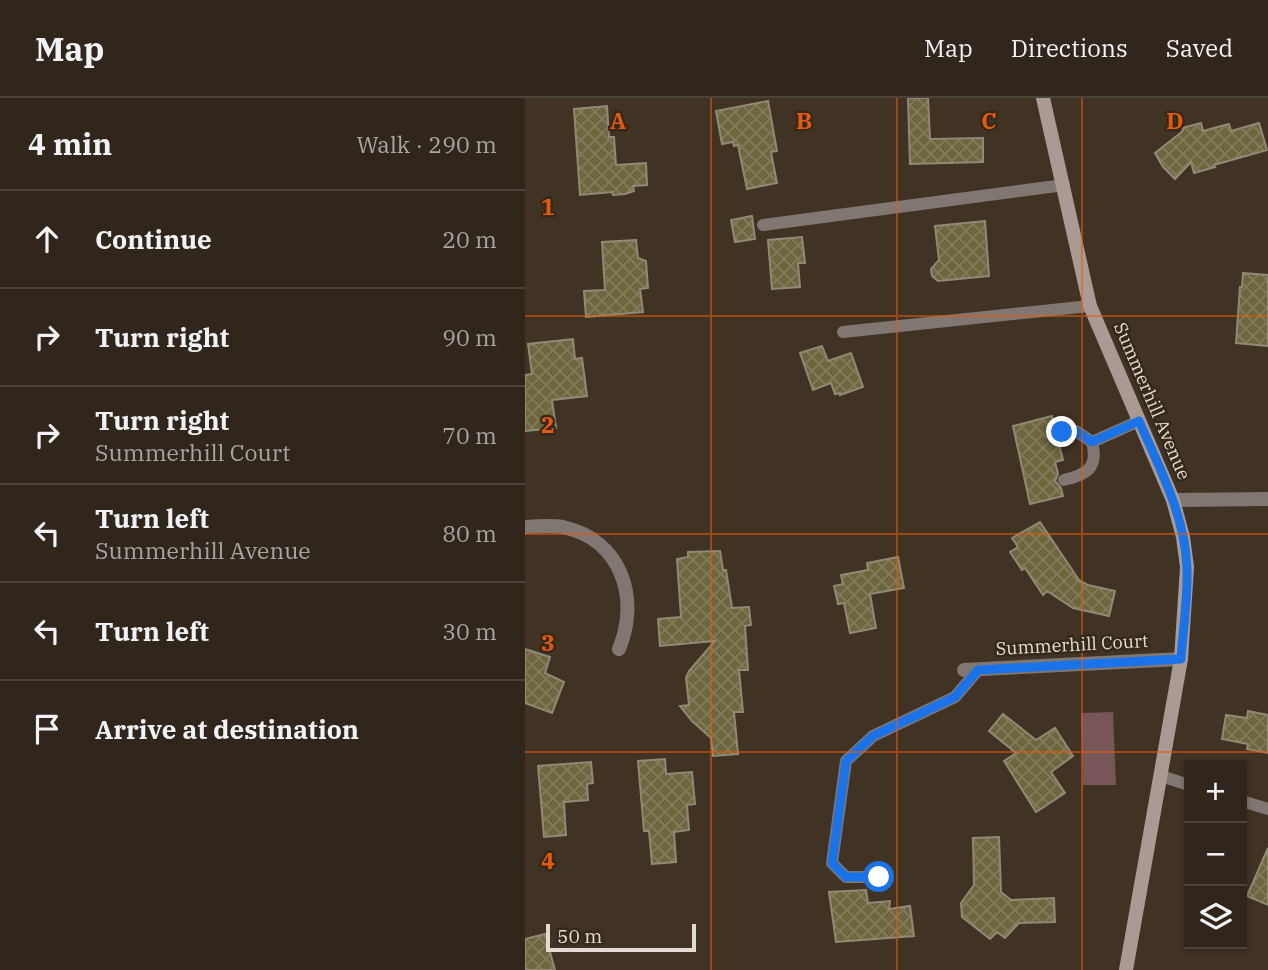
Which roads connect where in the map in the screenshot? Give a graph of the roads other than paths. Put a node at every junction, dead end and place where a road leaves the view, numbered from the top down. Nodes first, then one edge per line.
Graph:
1 (1043, 98) edge
2 (1064, 185) junction
3 (763, 225) dead end
4 (1090, 306) junction
5 (843, 332) dead end
6 (1139, 421) junction
7 (1062, 432) dead end
8 (1092, 442) junction
9 (1064, 480) dead end
10 (1268, 499) edge
11 (1173, 500) junction
12 (525, 527) edge
13 (619, 649) dead end
14 (1181, 659) junction
15 (971, 670) joint
16 (1161, 776) junction
17 (1184, 783) edge
18 (1247, 803) edge
19 (1268, 809) edge
20 (879, 877) dead end
21 (1126, 970) edge

1 - 2 street, Summerhill Avenue
2 - 3 lane
2 - 4 street, Summerhill Avenue
4 - 5 lane
4 - 6 street, Summerhill Avenue
6 - 8 lane
6 - 11 street, Summerhill Avenue
7 - 8 lane
8 - 9 lane
10 - 11 street
11 - 14 street, Summerhill Avenue
12 - 13 street
14 - 15 street, Summerhill Court
14 - 16 street, Summerhill Avenue
15 - 20 lane
16 - 17 lane
16 - 21 street, Summerhill Avenue
18 - 19 lane

